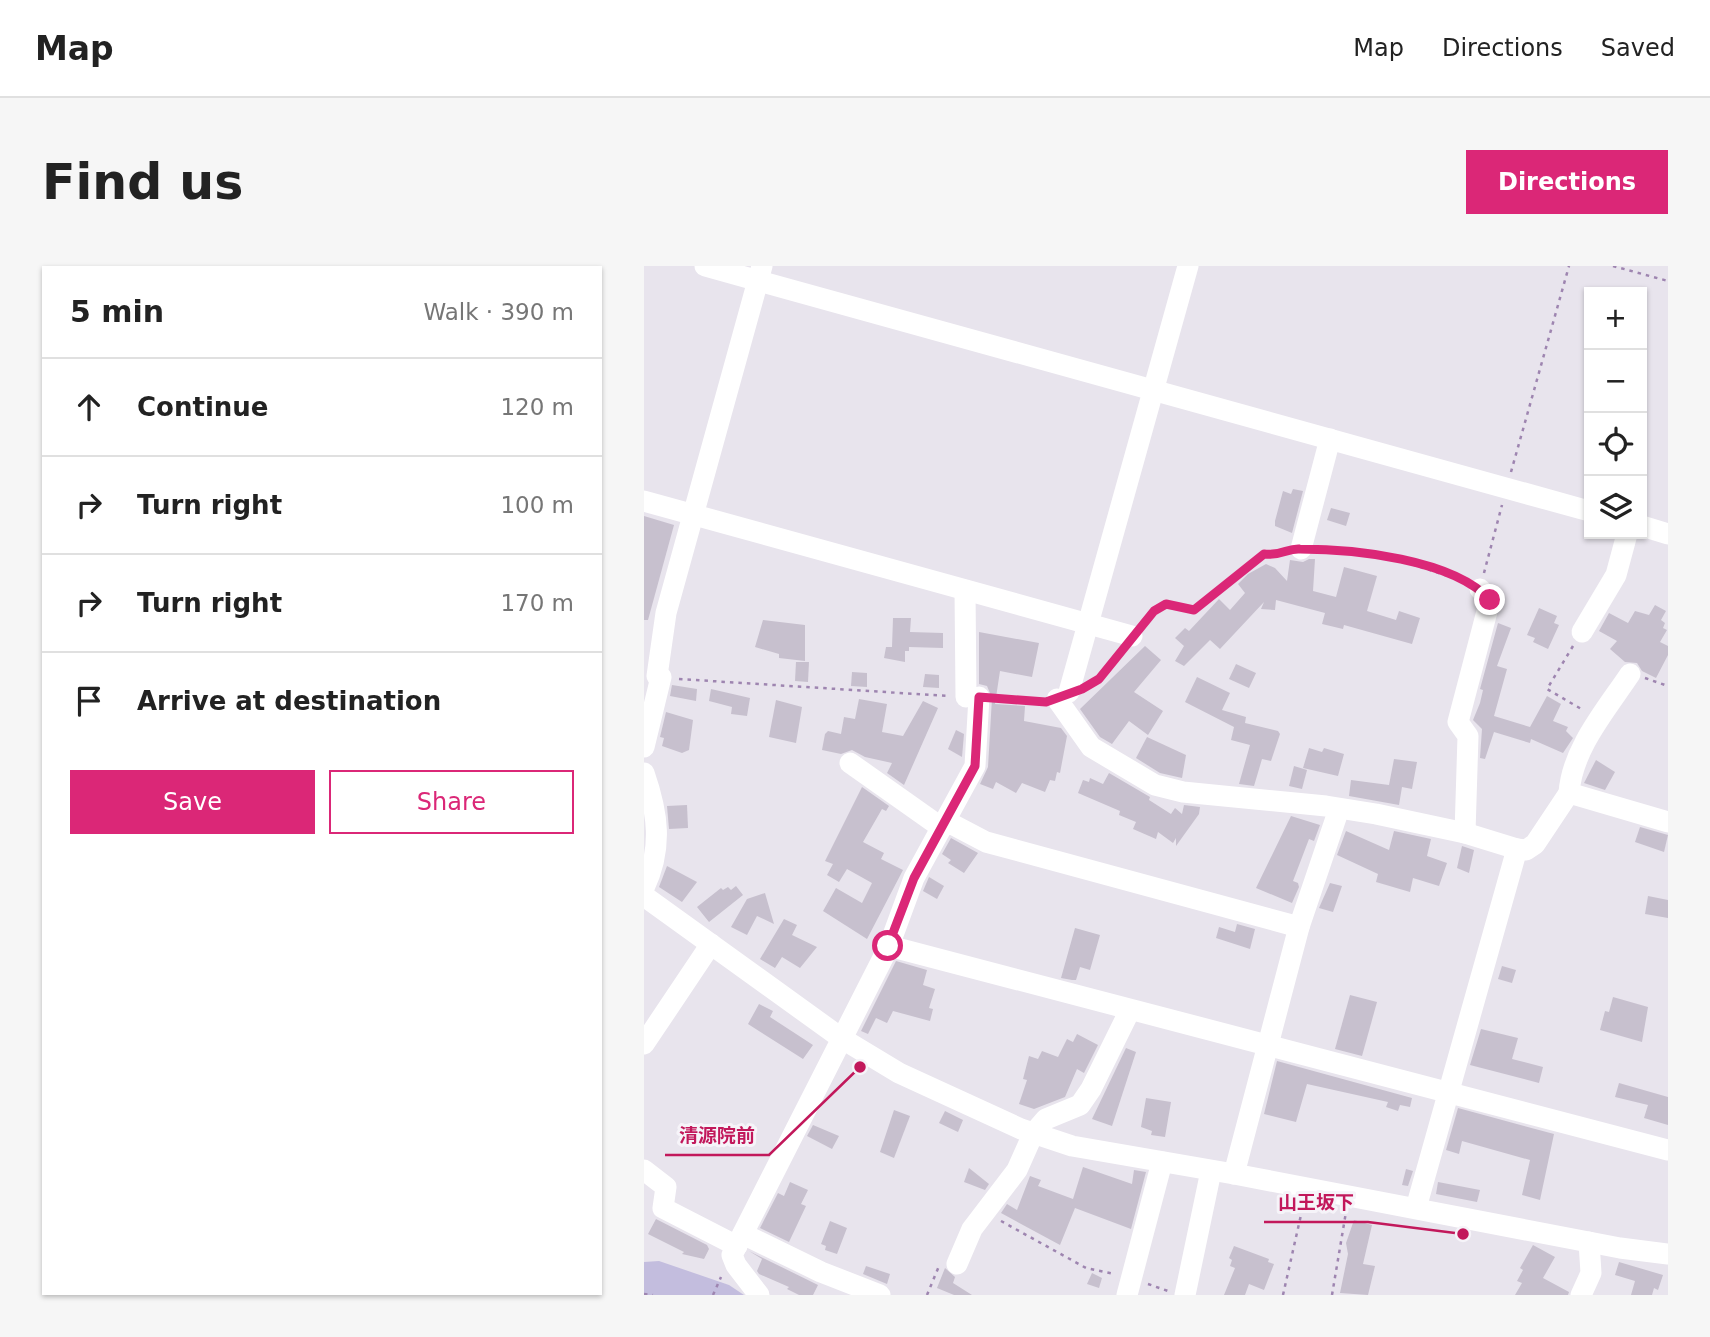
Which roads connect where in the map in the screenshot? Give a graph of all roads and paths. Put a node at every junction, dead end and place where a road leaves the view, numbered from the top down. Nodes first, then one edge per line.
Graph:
1 (705, 266) edge
2 (1188, 266) edge
3 (1569, 266) edge
4 (1613, 266) edge
5 (760, 273) edge
6 (1668, 281) edge
7 (1152, 389) junction
8 (1331, 439) junction
9 (1507, 488) junction
10 (644, 502) edge
11 (1584, 510) edge
12 (692, 515) junction
13 (1647, 528) edge
14 (1668, 534) edge
15 (1626, 539) edge
16 (1301, 549) junction
17 (1480, 589) junction
18 (965, 590) junction
19 (1088, 623) junction
20 (1583, 632) joint
21 (1132, 636) junction
22 (1630, 674) dead end
23 (659, 677) junction
24 (1063, 695) junction
25 (973, 697) junction
26 (1599, 719) junction
27 (644, 747) edge
28 (849, 763) dead end
29 (644, 773) edge
30 (1569, 793) junction
31 (1339, 809) junction
32 (1668, 822) edge
33 (944, 825) junction
34 (1465, 833) junction
35 (1517, 849) junction
36 (644, 888) edge
37 (644, 896) edge
38 (1299, 927) junction
39 (711, 944) junction
40 (888, 946) junction
41 (1130, 1010) junction
42 (841, 1038) junction
43 (644, 1044) edge
44 (1268, 1046) junction
45 (1448, 1094) junction
46 (1033, 1134) junction
47 (1668, 1150) edge
48 (1161, 1162) junction
49 (644, 1170) edge
50 (1211, 1171) junction
51 (1234, 1174) junction
52 (1307, 1189) junction
53 (1349, 1196) junction
54 (1416, 1208) junction
55 (986, 1211) junction
56 (740, 1240) junction
57 (1588, 1242) junction
58 (1668, 1254) edge
59 (957, 1264) joint
60 (716, 1287) dead end
61 (1129, 1287) edge
62 (644, 1294) edge
63 (653, 1295) edge
64 (713, 1295) edge
65 (760, 1295) edge
66 (880, 1295) edge
67 (927, 1295) edge
68 (1179, 1295) edge
69 (1185, 1295) edge
70 (1283, 1295) edge
71 (1332, 1295) edge
72 (1581, 1295) edge

1 - 5 street
2 - 7 street
3 - 9 path
4 - 6 path
5 - 7 street
5 - 12 street
7 - 8 street
7 - 19 street
8 - 9 street
8 - 16 street
9 - 11 street
9 - 17 path
10 - 12 street
12 - 18 street
12 - 23 street
13 - 14 street
15 - 20 street
16 - 17 path
16 - 21 path
17 - 34 street
18 - 19 street
18 - 25 street
19 - 21 street
19 - 24 street
20 - 26 path
21 - 24 path
22 - 26 street
23 - 25 path
23 - 27 street
24 - 25 path
24 - 31 street
25 - 33 street
26 - 30 street
28 - 33 street
29 - 36 street
30 - 32 street
30 - 35 street
31 - 34 street
31 - 38 street
33 - 38 street
33 - 40 street
34 - 35 street
35 - 45 street
37 - 39 street
38 - 44 street
39 - 42 street
39 - 43 street
40 - 41 street
40 - 42 street
41 - 44 street
41 - 46 street
42 - 46 street
42 - 56 street
44 - 45 street
44 - 51 street
45 - 47 street
45 - 54 street
46 - 48 street
46 - 55 street
48 - 50 street
48 - 61 street
49 - 56 street
50 - 51 street
50 - 69 street
51 - 52 street
52 - 53 street
52 - 70 path
53 - 54 street
53 - 71 path
54 - 57 street
55 - 59 street
55 - 61 path
56 - 65 street
56 - 66 street
57 - 58 street
57 - 72 street
59 - 67 path
60 - 64 path
61 - 68 path
62 - 63 path

